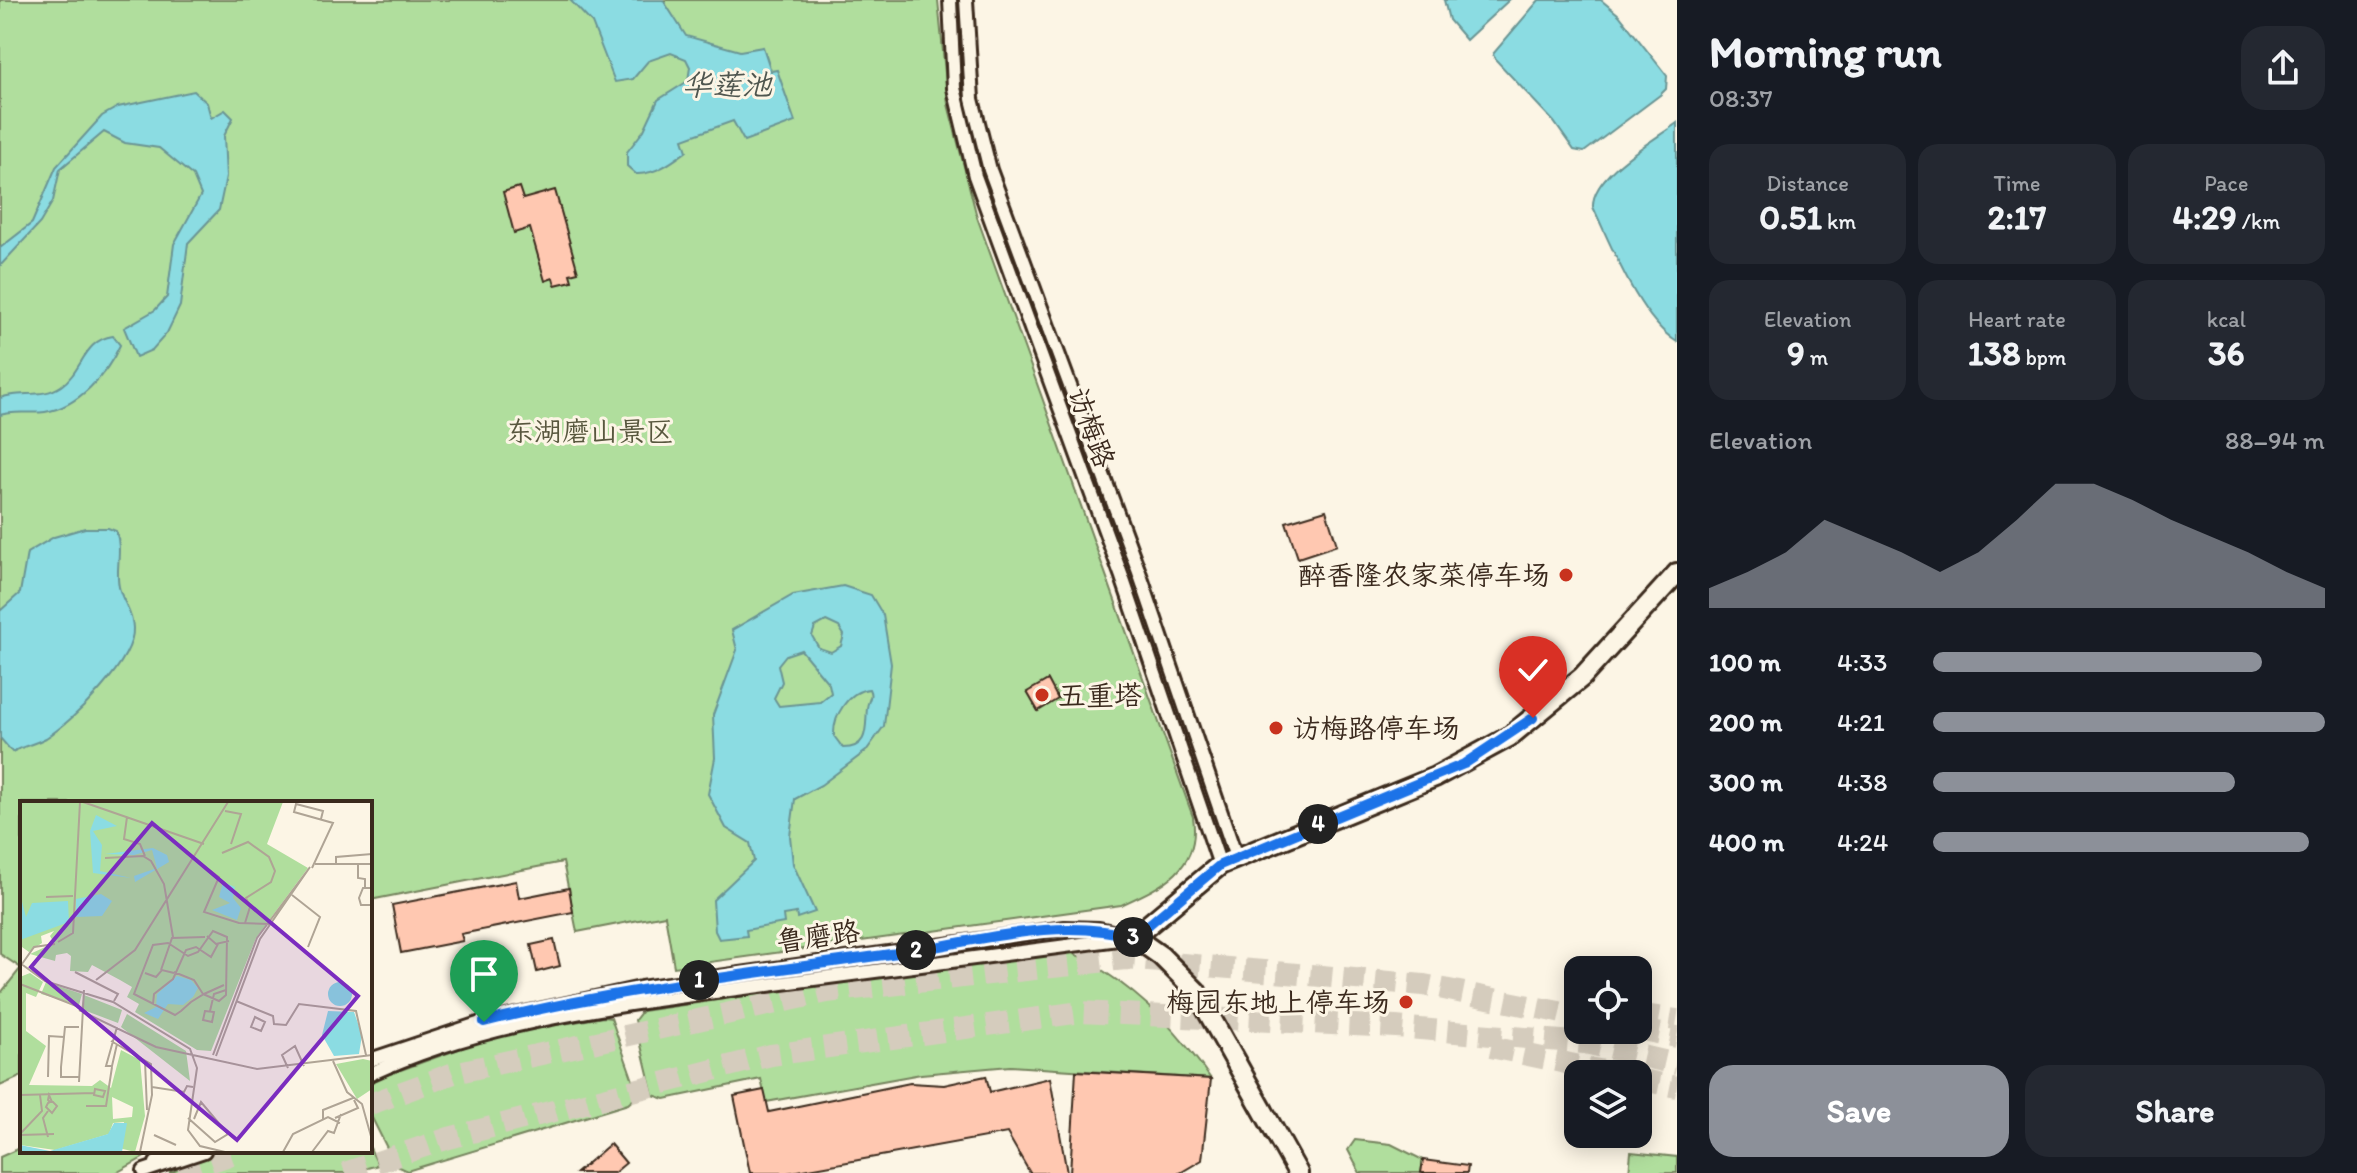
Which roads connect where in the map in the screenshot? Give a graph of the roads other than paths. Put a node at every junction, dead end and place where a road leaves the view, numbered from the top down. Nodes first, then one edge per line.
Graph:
1 (950, 0) edge
2 (966, 0) edge
3 (1001, 203) junction
4 (986, 209) junction
5 (1677, 573) edge
6 (1228, 861) junction
7 (1134, 937) junction
8 (372, 1059) edge
9 (372, 1073) edge
10 (171, 1153) edge
11 (198, 1153) edge
12 (142, 1172) edge
13 (1298, 1173) edge

1 - 4 street, 访梅路
2 - 3 street, 访梅路
3 - 4 street
3 - 6 street, 访梅路
4 - 6 street, 访梅路
5 - 6 street
6 - 7 street
7 - 8 street, 鲁磨路
7 - 9 street
7 - 13 street, 鲁磨路
10 - 12 street
11 - 12 street

